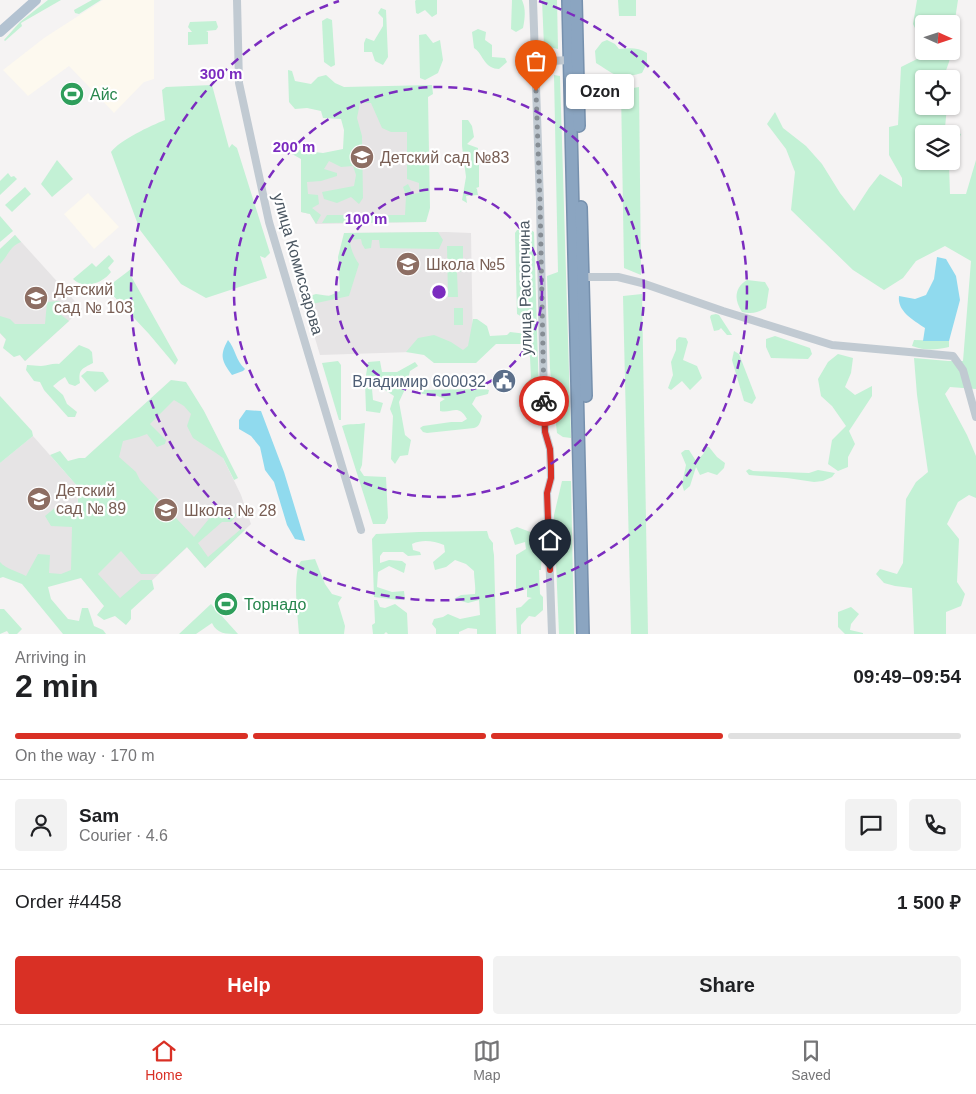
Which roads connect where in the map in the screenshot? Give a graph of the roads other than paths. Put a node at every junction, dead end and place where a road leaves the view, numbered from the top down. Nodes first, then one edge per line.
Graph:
1 (36, 0) edge
2 (237, 0) edge
3 (533, 0) edge
4 (568, 0) edge
5 (576, 0) edge
6 (0, 32) edge
7 (569, 60) junction
8 (534, 62) junction
9 (583, 277) junction
10 (976, 418) edge
11 (361, 530) dead end
12 (552, 634) edge
13 (583, 634) edge
14 (591, 634) edge

1 - 6 main road
2 - 11 street, улица Комиссарова
3 - 8 street, улица Растопчина
4 - 7 highway
5 - 9 highway
7 - 8 street
7 - 13 highway
8 - 12 street, улица Растопчина
9 - 10 street
9 - 14 highway

